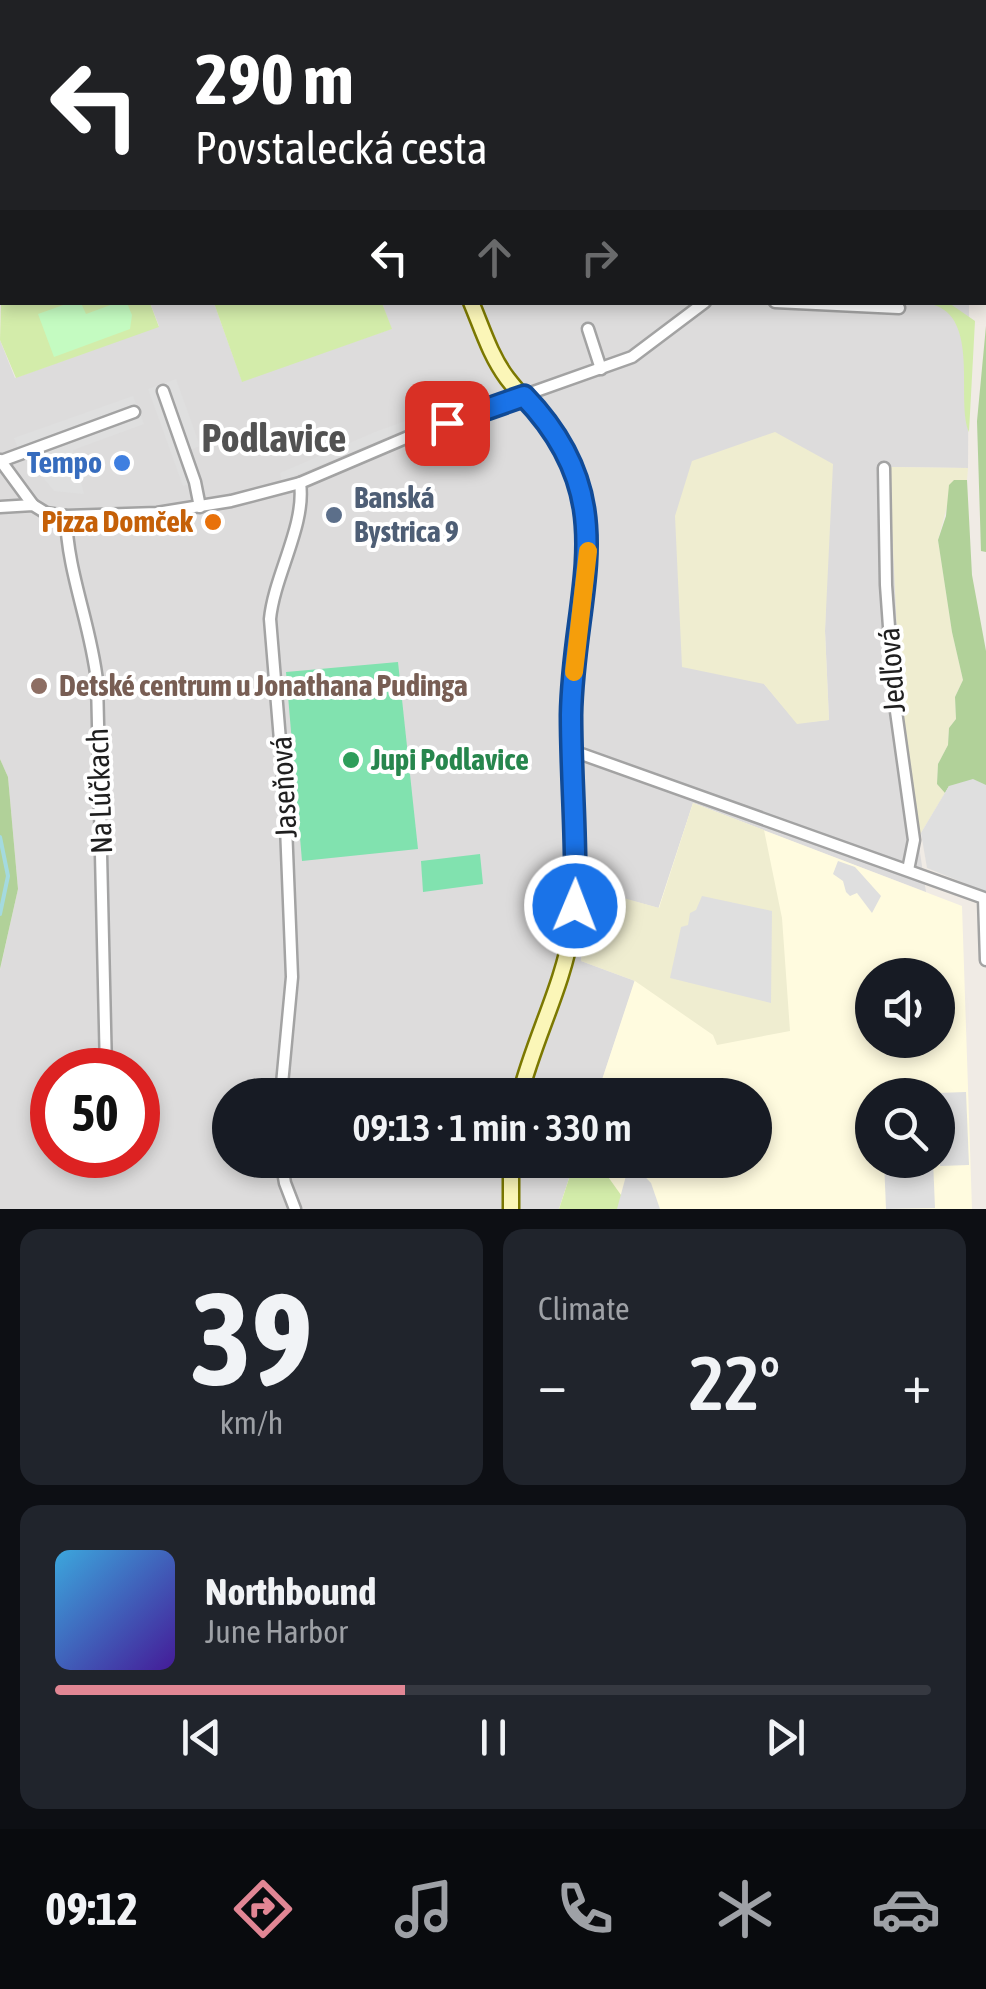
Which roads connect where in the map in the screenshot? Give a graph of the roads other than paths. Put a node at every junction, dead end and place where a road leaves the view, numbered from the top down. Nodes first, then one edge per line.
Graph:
1 (473, 305) edge
2 (701, 305) edge
3 (837, 305) edge
4 (899, 308) dead end
5 (588, 329) dead end
6 (601, 368) junction
7 (162, 391) dead end
8 (524, 396) junction
9 (134, 412) dead end
10 (0, 461) edge
11 (884, 468) dead end
12 (300, 483) junction
13 (34, 505) junction
14 (200, 507) junction
15 (0, 508) edge
16 (66, 516) junction
17 (573, 751) junction
18 (908, 870) junction
19 (984, 898) edge
20 (986, 960) edge
21 (105, 1048) edge
22 (283, 1078) edge
23 (526, 1078) edge
24 (284, 1178) edge
25 (512, 1178) edge
26 (295, 1209) edge
27 (511, 1209) edge

1 - 8 main road
2 - 6 street
3 - 4 street
5 - 6 street
6 - 8 street
7 - 14 street
8 - 12 street
8 - 17 main road
9 - 10 street
10 - 13 street
11 - 18 street, Jedľová
12 - 14 street
12 - 22 street, Jaseňová
13 - 15 street
13 - 16 street
14 - 16 street
16 - 21 street, Na Lúčkach
17 - 18 street
17 - 23 main road
18 - 19 street
19 - 20 street
24 - 26 street
25 - 27 main road

